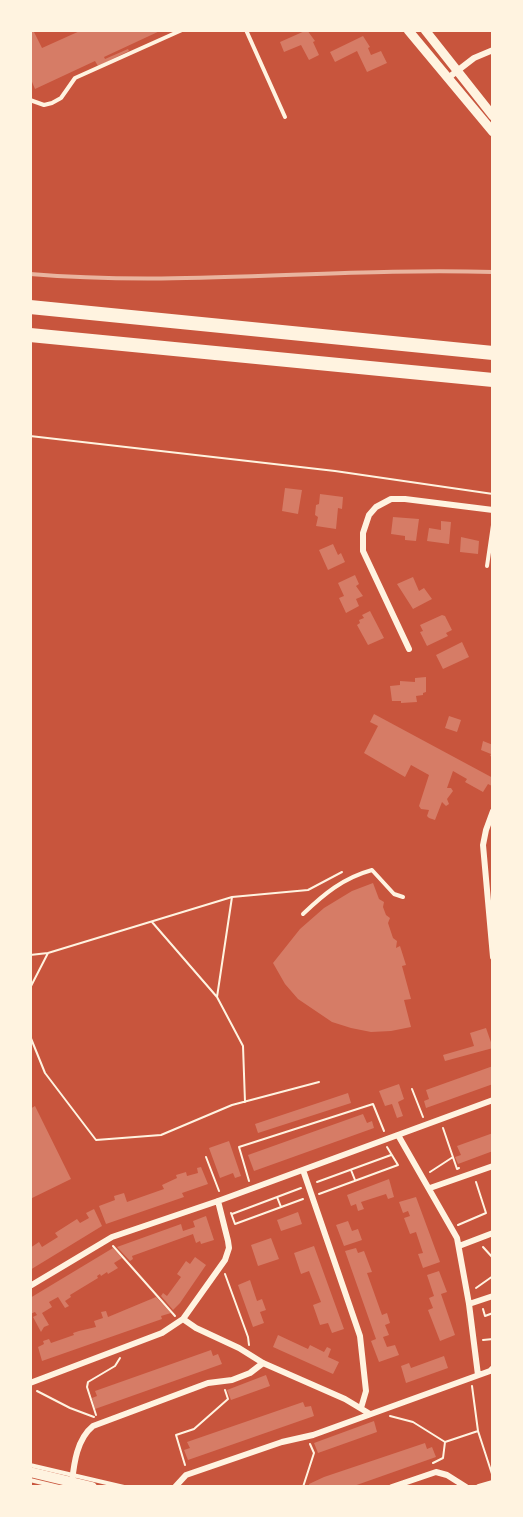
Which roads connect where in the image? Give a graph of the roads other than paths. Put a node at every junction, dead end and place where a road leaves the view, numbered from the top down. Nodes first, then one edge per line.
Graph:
1 (182, 30) edge
2 (246, 30) edge
3 (408, 30) edge
4 (425, 30) edge
5 (493, 50) edge
6 (457, 70) junction
7 (448, 78) junction
8 (30, 100) edge
9 (493, 116) edge
10 (285, 117) dead end
11 (493, 132) edge
12 (30, 307) edge
13 (30, 335) edge
14 (493, 353) edge
15 (493, 380) edge
16 (493, 510) edge
17 (493, 525) edge
18 (487, 566) dead end
19 (409, 650) dead end
20 (493, 811) edge
21 (403, 897) dead end
22 (303, 914) dead end
23 (493, 957) edge
24 (493, 1100) edge
25 (398, 1135) junction
26 (493, 1166) edge
27 (303, 1170) junction
28 (430, 1188) junction
29 (220, 1200) junction
30 (493, 1233) edge
31 (459, 1246) junction
32 (30, 1286) edge
33 (493, 1296) edge
34 (469, 1304) junction
35 (182, 1321) junction
36 (263, 1363) junction
37 (492, 1372) edge
38 (475, 1376) junction
39 (30, 1383) edge
40 (361, 1408) junction
41 (370, 1414) junction
42 (30, 1465) edge
43 (30, 1472) edge
44 (73, 1479) junction
45 (30, 1480) edge
46 (493, 1483) edge
47 (59, 1487) edge
48 (92, 1487) edge
49 (124, 1487) edge
50 (175, 1487) edge
51 (392, 1487) edge
52 (465, 1487) edge
53 (479, 1487) edge

1 - 8 lane
2 - 10 lane
3 - 7 street
4 - 6 street
5 - 6 street
6 - 7 street
6 - 9 street
7 - 11 street
12 - 14 highway
13 - 15 highway
16 - 19 street
17 - 18 lane
20 - 23 street
21 - 22 lane
24 - 25 street
25 - 27 street
25 - 28 street
26 - 28 street
27 - 29 street
27 - 40 street
28 - 31 street
29 - 32 street
29 - 35 street
30 - 31 street
31 - 34 street
33 - 34 street
34 - 38 street
35 - 36 street
35 - 39 street
36 - 40 street
36 - 44 street
37 - 38 street
38 - 41 street
40 - 41 street
41 - 50 street
42 - 44 lane
43 - 44 main road
44 - 48 main road
44 - 49 lane
45 - 47 lane
46 - 53 street
51 - 52 street

